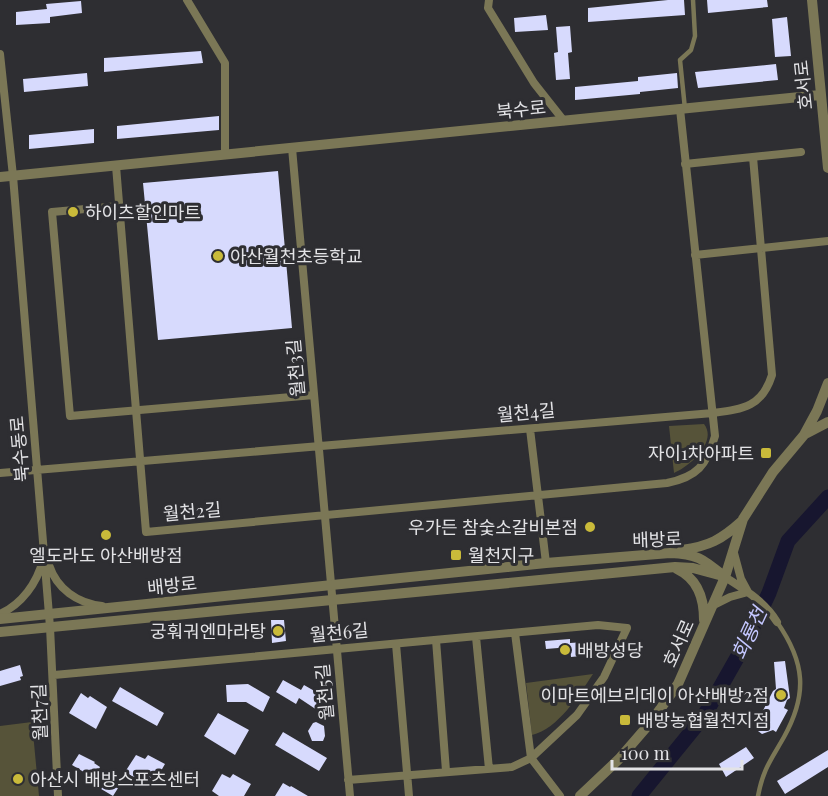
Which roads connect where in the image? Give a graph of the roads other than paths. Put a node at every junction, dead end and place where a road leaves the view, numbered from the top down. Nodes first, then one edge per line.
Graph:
1 (188, 0) edge
2 (489, 0) edge
3 (693, 0) edge
4 (812, 0) edge
5 (0, 54) edge
6 (820, 95) junction
7 (682, 109) junction
8 (564, 121) junction
9 (292, 148) junction
10 (801, 152) dead end
11 (225, 155) junction
12 (753, 157) junction
13 (685, 164) junction
14 (116, 166) junction
15 (828, 168) edge
16 (14, 176) junction
17 (0, 177) edge
18 (119, 206) junction
19 (828, 241) edge
20 (761, 248) junction
21 (695, 255) junction
22 (828, 384) edge
23 (314, 395) junction
24 (136, 410) junction
25 (713, 413) junction
26 (828, 422) edge
27 (530, 429) junction
28 (804, 435) junction
29 (318, 446) junction
30 (140, 461) junction
31 (38, 470) junction
32 (0, 473) edge
33 (538, 495) junction
34 (325, 515) junction
35 (743, 519) junction
36 (734, 550) junction
37 (667, 553) junction
38 (45, 554) junction
39 (546, 563) junction
40 (675, 567) junction
41 (725, 577) junction
42 (331, 586) junction
43 (743, 586) junction
44 (332, 599) junction
45 (712, 606) junction
46 (114, 608) junction
47 (50, 614) junction
48 (0, 617) edge
49 (777, 622) joint
50 (51, 627) junction
51 (704, 627) junction
52 (0, 632) edge
53 (515, 633) junction
54 (477, 637) junction
55 (436, 640) junction
56 (396, 644) junction
57 (336, 649) junction
58 (54, 675) junction
59 (531, 758) junction
60 (489, 769) junction
61 (446, 771) junction
62 (407, 776) junction
63 (348, 780) junction
64 (58, 796) edge
65 (350, 796) edge
66 (409, 796) edge
67 (560, 796) edge
68 (580, 796) edge
69 (758, 796) edge

1 - 11 street
2 - 8 street
3 - 7 lane
4 - 6 street, 호서로
5 - 16 street, 북수동로
6 - 7 street, 북수로
6 - 15 street, 호서로
7 - 8 street, 북수로
7 - 13 street
8 - 9 street, 북수로
9 - 11 street, 북수로
9 - 23 street, 월천3길
10 - 12 street
11 - 14 street, 북수로
12 - 13 street
12 - 20 street, 월천4길
13 - 21 street
14 - 16 street, 북수로
14 - 18 street, 월천2길
16 - 17 street, 북수로
16 - 31 street, 북수동로
18 - 24 street, 월천2길
18 - 24 street
19 - 20 street
20 - 21 street
20 - 25 street, 월천4길
21 - 25 street
22 - 28 street
23 - 24 street
23 - 29 street, 월천3길
24 - 30 street, 월천2길
25 - 27 street, 월천4길
25 - 33 street, 월천2길
26 - 28 street
27 - 29 street, 월천4길
27 - 33 street
28 - 35 street
29 - 30 street, 월천4길
29 - 34 street, 월천3길
30 - 31 street, 월천4길
30 - 34 street, 월천2길
31 - 32 street, 월천4길
31 - 38 street, 북수동로
33 - 34 street, 월천2길
33 - 39 street
34 - 42 street, 월천3길
35 - 36 street, 호서로
35 - 37 street
36 - 41 street, 호서로
36 - 43 street
37 - 39 street, 배방로
37 - 41 street, 배방로
38 - 46 street
38 - 47 street, 북수동로
38 - 48 street
39 - 42 street, 배방로
40 - 41 street, 배방로
40 - 44 street, 배방로
40 - 51 street
41 - 43 street
41 - 45 street, 호서로
42 - 44 street, 월천5길
42 - 46 street, 배방로
43 - 45 street
43 - 49 street
44 - 50 street, 배방로
44 - 57 street, 월천5길
45 - 51 street, 호서로
46 - 47 street, 배방로
47 - 48 street, 배방로
47 - 50 street, 북수동로
49 - 69 lane
50 - 52 street, 배방로
50 - 58 street, 월천7길
51 - 68 street, 호서로
53 - 54 street, 월천6길
53 - 59 street
53 - 59 street, 월천6길
54 - 55 street, 월천6길
54 - 60 street
55 - 56 street, 월천6길
55 - 61 street
56 - 57 street, 월천6길
56 - 62 street
57 - 58 street, 월천6길
57 - 63 street, 월천5길
58 - 64 street, 월천7길
59 - 60 street
59 - 67 street
60 - 61 street
61 - 62 street
62 - 63 street
62 - 66 street
63 - 65 street, 월천5길

